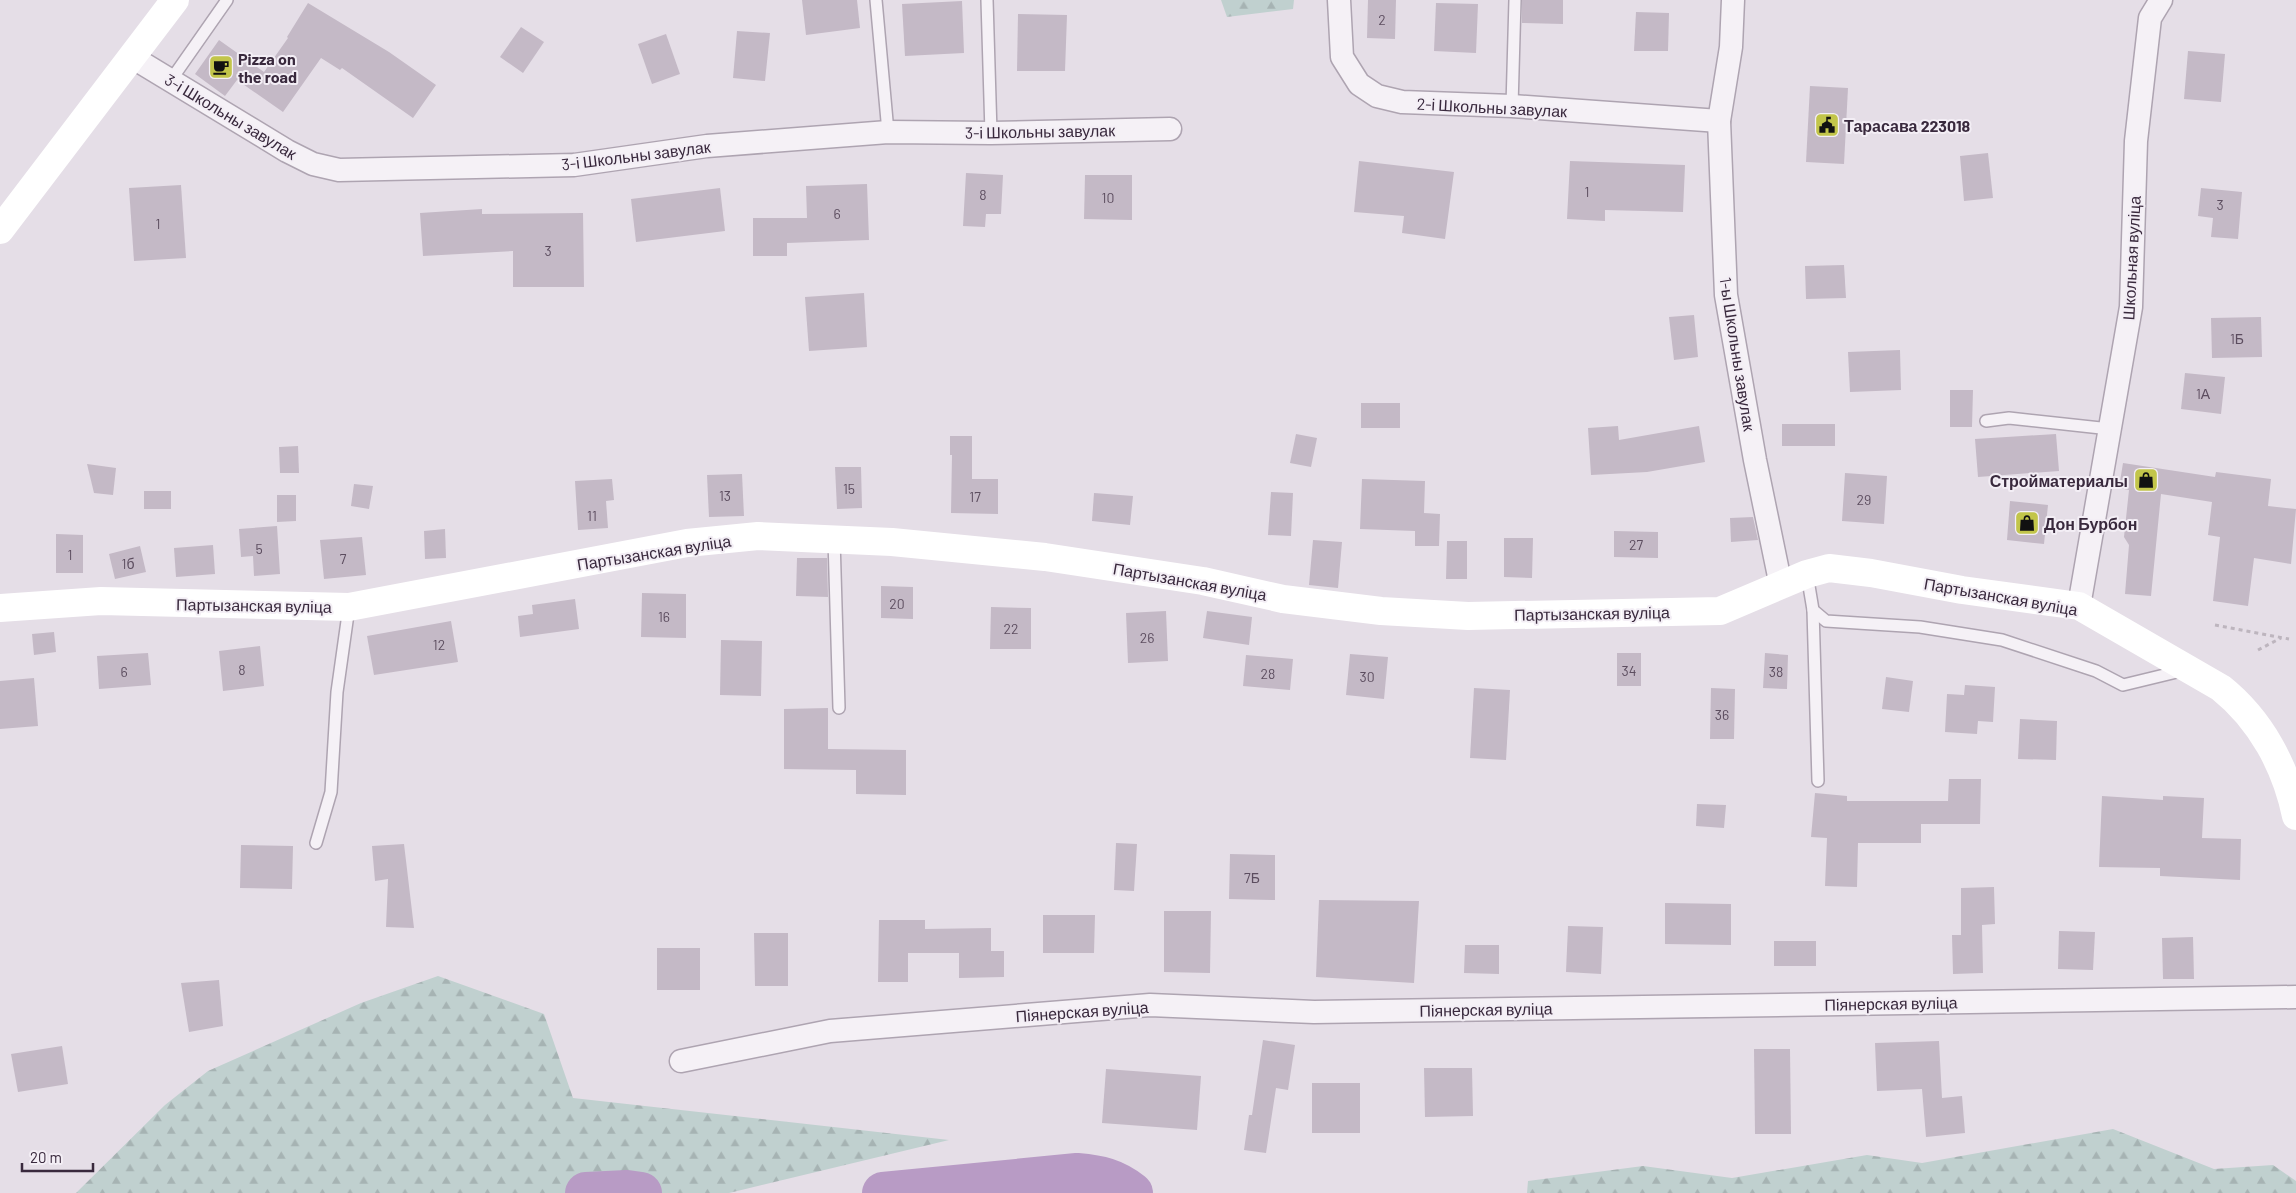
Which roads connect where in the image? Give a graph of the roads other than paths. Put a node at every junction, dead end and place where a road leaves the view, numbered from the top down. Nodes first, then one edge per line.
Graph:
1 (175, 0) edge
2 (227, 0) edge
3 (876, 0) edge
4 (987, 0) edge
5 (1339, 0) edge
6 (1515, 0) edge
7 (1733, 0) edge
8 (2161, 0) edge
9 (132, 57) junction
10 (171, 80) junction
11 (1512, 106) junction
12 (1719, 121) junction
13 (1170, 129) dead end
14 (888, 132) junction
15 (991, 133) junction
16 (0, 230) edge
17 (1986, 422) dead end
18 (2110, 429) junction
19 (834, 539) junction
20 (1807, 574) junction
21 (1781, 586) junction
22 (2079, 606) junction
23 (349, 607) junction
24 (0, 608) edge
25 (1813, 610) junction
26 (2188, 670) junction
27 (839, 708) dead end
28 (1818, 781) dead end
29 (2294, 800) edge
30 (316, 843) dead end
31 (2296, 997) edge
32 (681, 1061) dead end

1 - 9 street
2 - 10 lane
3 - 14 lane
4 - 15 lane
5 - 11 street, 2-і Школьны завулак
6 - 11 lane
7 - 12 street, 1-ы Школьны завулак
8 - 18 street, Школьная вуліца
9 - 10 street, 3-і Школьны завулак
9 - 16 street
10 - 14 street, 3-і Школьны завулак
11 - 12 street, 2-і Школьны завулак
12 - 21 street, 1-ы Школьны завулак
13 - 15 street, 3-і Школьны завулак
14 - 15 street, 3-і Школьны завулак
17 - 18 lane
18 - 22 street, Школьная вуліца
19 - 21 street, Партызанская вуліца
19 - 23 street, Партызанская вуліца
19 - 27 lane
20 - 21 street, Партызанская вуліца
20 - 22 street, Партызанская вуліца
20 - 25 lane
22 - 26 street, Партызанская вуліца
23 - 24 street, Партызанская вуліца
23 - 30 lane
25 - 26 lane
25 - 28 lane
26 - 29 street, Партызанская вуліца
31 - 32 street, Піянерская вуліца

